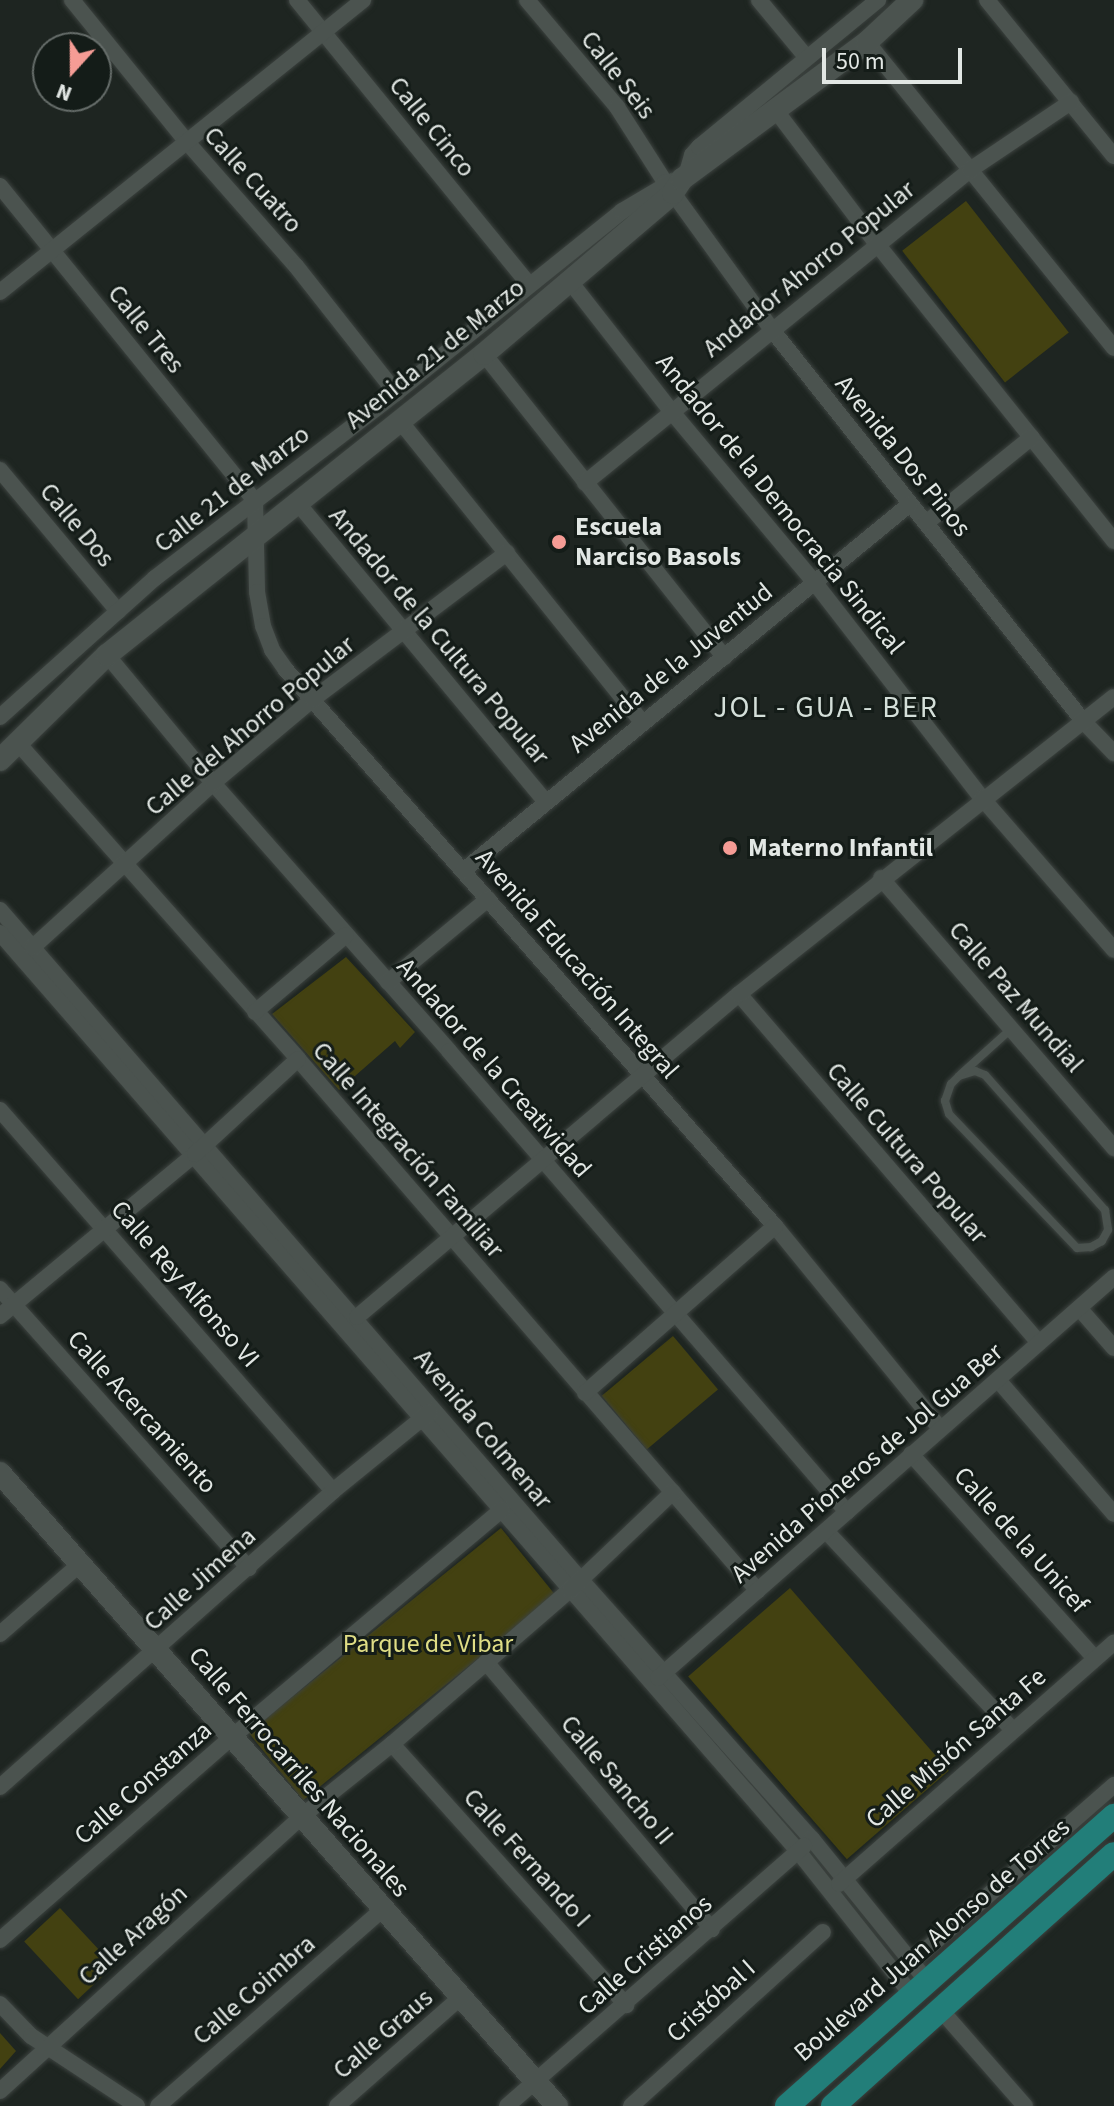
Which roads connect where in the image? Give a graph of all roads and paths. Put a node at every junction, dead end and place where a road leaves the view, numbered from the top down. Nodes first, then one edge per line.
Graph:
1 (72, 0) edge
2 (297, 0) edge
3 (363, 0) edge
4 (527, 0) edge
5 (759, 0) edge
6 (878, 0) edge
7 (912, 0) edge
8 (987, 0) edge
9 (323, 32) junction
10 (867, 42) junction
11 (807, 58) junction
12 (1071, 102) junction
13 (777, 112) junction
14 (187, 142) junction
15 (1114, 156) edge
16 (970, 170) junction
17 (677, 183) junction
18 (0, 186) edge
19 (877, 244) junction
20 (52, 250) junction
21 (568, 279) junction
22 (529, 284) junction
23 (0, 292) edge
24 (773, 331) junction
25 (1114, 348) edge
26 (484, 354) junction
27 (396, 393) junction
28 (672, 412) junction
29 (400, 421) junction
30 (1032, 437) junction
31 (0, 470) edge
32 (585, 483) junction
33 (255, 501) junction
34 (296, 501) junction
35 (910, 504) junction
36 (926, 523) junction
37 (257, 533) junction
38 (1114, 541) edge
39 (507, 553) junction
40 (815, 583) junction
41 (118, 611) junction
42 (403, 630) junction
43 (107, 655) junction
44 (724, 657) junction
45 (1114, 697) edge
46 (313, 699) junction
47 (0, 717) edge
48 (1083, 721) junction
49 (643, 723) junction
50 (17, 742) junction
51 (1114, 753) edge
52 (0, 760) edge
53 (213, 783) junction
54 (982, 798) junction
55 (545, 801) junction
56 (125, 866) junction
57 (463, 871) junction
58 (881, 878) junction
59 (488, 899) junction
60 (0, 910) edge
61 (0, 933) edge
62 (346, 935) junction
63 (33, 947) junction
64 (1114, 950) edge
65 (388, 982) junction
66 (739, 994) junction
67 (255, 1012) junction
68 (1011, 1029) junction
69 (298, 1059) junction
70 (643, 1075) junction
71 (959, 1076) junction
72 (0, 1110) edge
73 (200, 1148) junction
74 (1114, 1148) edge
75 (541, 1158) junction
76 (775, 1226) junction
77 (104, 1227) junction
78 (450, 1235) junction
79 (1114, 1277) edge
80 (0, 1289) edge
81 (13, 1305) junction
82 (1079, 1308) junction
83 (674, 1315) junction
84 (0, 1316) edge
85 (357, 1317) junction
86 (1039, 1343) junction
87 (1114, 1348) edge
88 (998, 1380) junction
89 (585, 1393) junction
90 (429, 1413) junction
91 (940, 1428) junction
92 (911, 1454) junction
93 (0, 1473) edge
94 (333, 1491) junction
95 (673, 1492) junction
96 (502, 1510) junction
97 (847, 1512) junction
98 (1114, 1514) edge
99 (826, 1531) junction
100 (80, 1564) junction
101 (249, 1568) junction
102 (576, 1585) junction
103 (758, 1591) junction
104 (0, 1634) edge
105 (1114, 1642) edge
106 (157, 1651) junction
107 (1095, 1658) junction
108 (486, 1662) junction
109 (657, 1679) junction
110 (1013, 1730) junction
111 (232, 1737) junction
112 (392, 1744) junction
113 (1114, 1785) edge
114 (0, 1787) edge
115 (1114, 1816) edge
116 (301, 1817) junction
117 (812, 1839) junction
118 (798, 1851) junction
119 (1114, 1854) edge
120 (845, 1879) junction
121 (831, 1891) junction
122 (382, 1910) junction
123 (712, 1929) junction
124 (823, 1932) dead end
125 (0, 1940) edge
126 (917, 1979) junction
127 (461, 1997) junction
128 (0, 2004) edge
129 (626, 2005) junction
130 (940, 2009) junction
131 (45, 2046) junction
132 (535, 2080) junction
133 (0, 2091) edge
134 (137, 2106) edge
135 (158, 2106) edge
136 (337, 2106) edge
137 (507, 2106) edge
138 (557, 2106) edge
139 (631, 2106) edge
140 (787, 2106) edge
141 (833, 2106) edge
142 (1025, 2106) edge

1 - 14 street, Calle Cuatro
2 - 9 street, Calle Cinco
3 - 9 street
4 - 17 street, Calle Seis
5 - 11 street
6 - 11 street, Calle 21 de Marzo
7 - 10 street, Avenida 21 de Marzo
8 - 12 street
9 - 14 street
9 - 22 street, Calle Cinco
10 - 13 street, Avenida 21 de Marzo
10 - 16 street
11 - 17 street, Calle 21 de Marzo
12 - 15 street
12 - 16 street, Andador Ahorro Popular
13 - 17 street, Avenida 21 de Marzo
13 - 19 street
14 - 20 street
14 - 27 street, Calle Cuatro
16 - 19 street, Andador Ahorro Popular
16 - 25 street
17 - 21 street, Avenida 21 de Marzo
17 - 22 street, Calle 21 de Marzo
17 - 24 street, Avenida Dos Pinos
18 - 20 street, Calle Tres
19 - 24 street, Andador Ahorro Popular
19 - 30 street
20 - 23 street
20 - 33 street, Calle Tres
21 - 26 street, Avenida 21 de Marzo
21 - 28 street, Andador de la Democracia Sindical
22 - 27 street, Calle 21 de Marzo
24 - 28 street, Andador Ahorro Popular
24 - 35 street, Avenida Dos Pinos
26 - 29 street, Avenida 21 de Marzo
26 - 32 street
27 - 33 street, Calle 21 de Marzo
28 - 32 street, Andador Ahorro Popular
28 - 40 street, Andador de la Democracia Sindical
29 - 34 street, Avenida 21 de Marzo
29 - 39 street
30 - 36 street
30 - 38 street
31 - 41 street, Calle Dos
32 - 44 street
33 - 37 street, Avenida Educación Integral
33 - 41 street, Calle 21 de Marzo
34 - 37 street, Avenida 21 de Marzo
34 - 42 street, Andador de la Cultura Popular
35 - 36 street, Avenida Dos Pinos
35 - 40 street, Avenida de la Juventud
36 - 48 street, Avenida Dos Pinos
37 - 43 street, Avenida 21 de Marzo
37 - 46 street, Avenida Educación Integral
39 - 42 street, Calle del Ahorro Popular
39 - 49 street
40 - 44 street, Avenida de la Juventud
40 - 54 street, Andador de la Democracia Sindical
41 - 47 street, Calle 21 de Marzo
42 - 46 street, Calle del Ahorro Popular
42 - 55 street, Andador de la Cultura Popular
43 - 50 street, Avenida 21 de Marzo
43 - 53 street, Andador de la Creatividad
44 - 49 street, Avenida de la Juventud
45 - 48 street
46 - 53 street, Calle del Ahorro Popular
46 - 57 street, Avenida Educación Integral
48 - 51 street, Avenida Dos Pinos
48 - 54 street
49 - 55 street, Avenida de la Juventud
50 - 52 street, Avenida 21 de Marzo
50 - 56 street, Calle Integración Familiar
53 - 56 street, Calle del Ahorro Popular
53 - 62 street, Andador de la Creatividad
54 - 58 street
54 - 64 street, Andador de la Democracia Sindical
55 - 57 street, Avenida de la Juventud
56 - 63 street, Calle del Ahorro Popular
56 - 67 street, Calle Integración Familiar
57 - 59 street, Avenida Educación Integral
58 - 66 street
58 - 68 street, Calle Paz Mundial
59 - 65 street
59 - 70 street, Avenida Educación Integral
60 - 63 street, Avenida Colmenar
61 - 73 street, Avenida Colmenar
62 - 65 street, Andador de la Creatividad
62 - 67 street
63 - 73 street, Avenida Colmenar
65 - 75 street, Andador de la Creatividad
66 - 70 street
66 - 86 street, Calle Cultura Popular
67 - 69 street, Calle Integración Familiar
68 - 71 lane
68 - 74 street, Calle Paz Mundial
69 - 73 street
69 - 78 street, Calle Integración Familiar
70 - 75 street
70 - 76 street, Avenida Educación Integral
71 - 71 lane
72 - 77 street, Calle Rey Alfonso VI
73 - 77 street
73 - 85 street, Avenida Colmenar
73 - 90 street, Avenida Colmenar
75 - 78 street
75 - 83 street, Andador de la Creatividad
76 - 83 street
76 - 91 street, Avenida Educación Integral
77 - 81 street
77 - 94 street, Calle Rey Alfonso VI
78 - 85 street
78 - 89 street, Calle Integración Familiar
79 - 82 street, Avenida Pioneros de Jol Gua Ber
80 - 81 street, Calle Acercamiento
81 - 84 street
81 - 101 street, Calle Acercamiento
82 - 86 street, Avenida Pioneros de Jol Gua Ber
82 - 87 street
83 - 89 street
83 - 97 street, Andador de la Creatividad
85 - 90 street, Avenida Colmenar
86 - 88 street, Avenida Pioneros de Jol Gua Ber
88 - 91 street, Avenida Pioneros de Jol Gua Ber
88 - 98 street
89 - 95 street, Calle Integración Familiar
90 - 94 street, Calle Jimena
90 - 96 street, Avenida Colmenar
90 - 102 street, Avenida Colmenar
91 - 92 street, Avenida Pioneros de Jol Gua Ber
92 - 97 street, Avenida Pioneros de Jol Gua Ber
92 - 107 street, Calle de la Unicef
93 - 100 street, Calle Ferrocarriles Nacionales
94 - 101 street, Calle Jimena
95 - 102 street, Calle Aragón
95 - 103 street, Calle Integración Familiar
96 - 102 street, Avenida Colmenar
96 - 111 street, Calle Constanza
97 - 99 street, Avenida Pioneros de Jol Gua Ber
99 - 103 street, Avenida Pioneros de Jol Gua Ber
99 - 110 street
100 - 104 street
100 - 106 street, Calle Ferrocarriles Nacionales
101 - 106 street, Calle Jimena
102 - 108 street, Calle Aragón
102 - 109 street, Avenida Colmenar
103 - 109 street, Avenida Pioneros de Jol Gua Ber
105 - 107 street, Calle Misión Santa Fe
106 - 111 street, Calle Ferrocarriles Nacionales
106 - 114 street, Calle Jimena
107 - 110 street, Calle Misión Santa Fe
108 - 112 street, Calle Aragón
108 - 123 street, Calle Sancho II
109 - 117 street, Avenida Colmenar
109 - 118 street, Avenida Colmenar
110 - 120 street, Calle Misión Santa Fe
111 - 116 street, Calle Ferrocarriles Nacionales
111 - 125 street, Calle Constanza
112 - 116 street, Calle Aragón
112 - 129 street, Calle Fernando I
113 - 126 street
115 - 126 main road, Boulevard Juan Alonso de Torres
116 - 122 street, Calle Ferrocarriles Nacionales
116 - 131 street, Calle Aragón
117 - 118 street, Calle Cristianos
117 - 120 street, Avenida Colmenar
118 - 121 street, Avenida Colmenar
118 - 123 street, Calle Cristianos
119 - 130 main road
120 - 121 street, Calle Misión Santa Fe
120 - 126 street, Avenida Colmenar
121 - 126 street, Avenida Colmenar
122 - 127 street, Calle Ferrocarriles Nacionales
122 - 135 street, Calle Coimbra
123 - 129 street, Calle Cristianos
124 - 139 street, Cristóbal I
126 - 140 main road, Boulevard Juan Alonso de Torres
127 - 132 street, Calle Ferrocarriles Nacionales
127 - 136 street, Calle Graus
128 - 131 street
129 - 132 street, Calle Cristianos
130 - 141 main road
130 - 142 street
131 - 133 street, Calle Aragón
131 - 134 street
132 - 137 street, Calle Cristianos
132 - 138 street, Calle Ferrocarriles Nacionales

